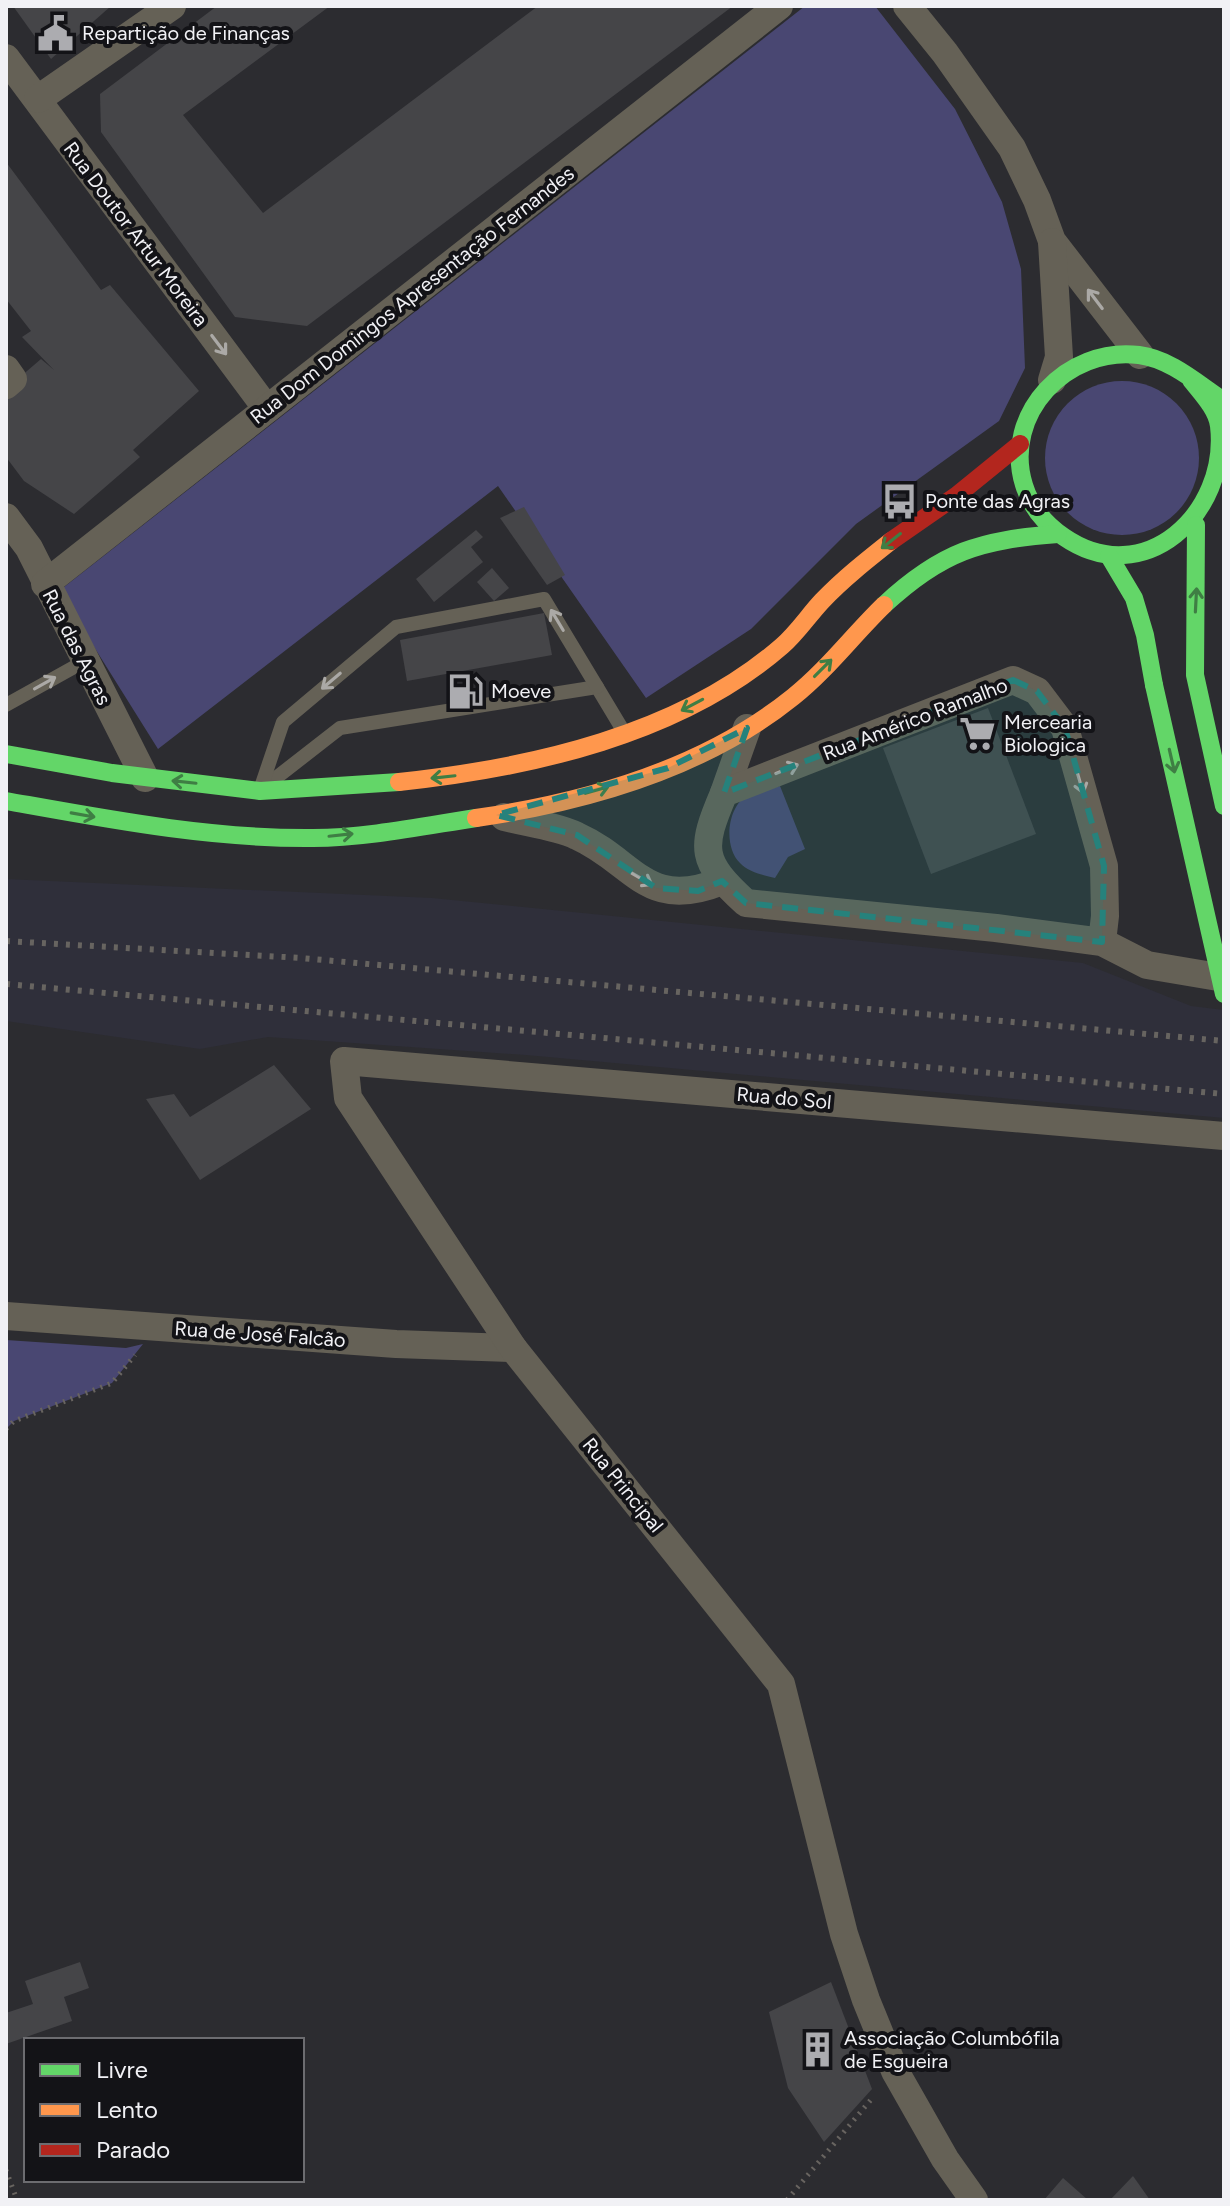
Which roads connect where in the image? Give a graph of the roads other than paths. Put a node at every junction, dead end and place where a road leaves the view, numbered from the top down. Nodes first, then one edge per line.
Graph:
1 (172, 6) edge
2 (779, 6) edge
3 (907, 6) edge
4 (6, 58) edge
5 (38, 99) junction
6 (1052, 241) junction
7 (1140, 355) junction
8 (6, 369) edge
9 (1052, 380) junction
10 (1191, 380) junction
11 (6, 385) edge
12 (1224, 401) edge
13 (267, 409) junction
14 (1020, 444) junction
15 (1220, 491) edge
16 (6, 517) edge
17 (1196, 525) junction
18 (1058, 534) junction
19 (1109, 556) junction
20 (45, 584) junction
21 (85, 661) junction
22 (597, 687) junction
23 (6, 705) edge
24 (747, 728) junction
25 (626, 736) junction
26 (6, 754) edge
27 (145, 778) junction
28 (260, 791) junction
29 (724, 793) junction
30 (6, 801) edge
31 (1224, 806) edge
32 (496, 815) junction
33 (722, 881) junction
34 (1102, 942) junction
35 (1224, 978) edge
36 (1224, 994) edge
37 (344, 1061) joint
38 (1224, 1136) edge
39 (6, 1316) edge
40 (513, 1348) junction
41 (974, 2200) edge

1 - 5 street
2 - 13 street, Rua Dom Domingos Apresentação Fernandes
3 - 6 street
4 - 5 street, Rua Doutor Artur Moreira
5 -> 13 street, Rua Doutor Artur Moreira
7 -> 6 street
6 - 9 street
7 - 9 main road
7 - 10 main road
8 - 11 street
9 - 14 main road
10 - 12 main road
10 - 15 main road
13 - 20 street, Rua Dom Domingos Apresentação Fernandes
14 - 18 main road
14 -> 25 main road
15 - 17 main road
16 - 20 street, Rua das Agras
17 - 19 main road
31 -> 17 main road
18 - 19 main road
24 -> 18 main road
19 -> 36 main road, bridge
20 - 21 street, Rua das Agras
23 -> 21 lane
21 - 27 street, Rua das Agras
22 - 25 lane
22 - 28 lane
22 -> 28 lane
24 - 29 street
32 -> 24 main road
25 -> 28 main road
26 - 27 main road
28 -> 27 main road
29 - 33 street
29 -> 34 street, Rua Américo Ramalho
30 -> 32 main road
32 -> 33 street
33 - 34 street
34 - 35 street
37 - 38 street, Rua do Sol
37 - 40 street, Rua Principal
39 - 40 street, Rua de José Falcão
40 - 41 street, Rua Principal

